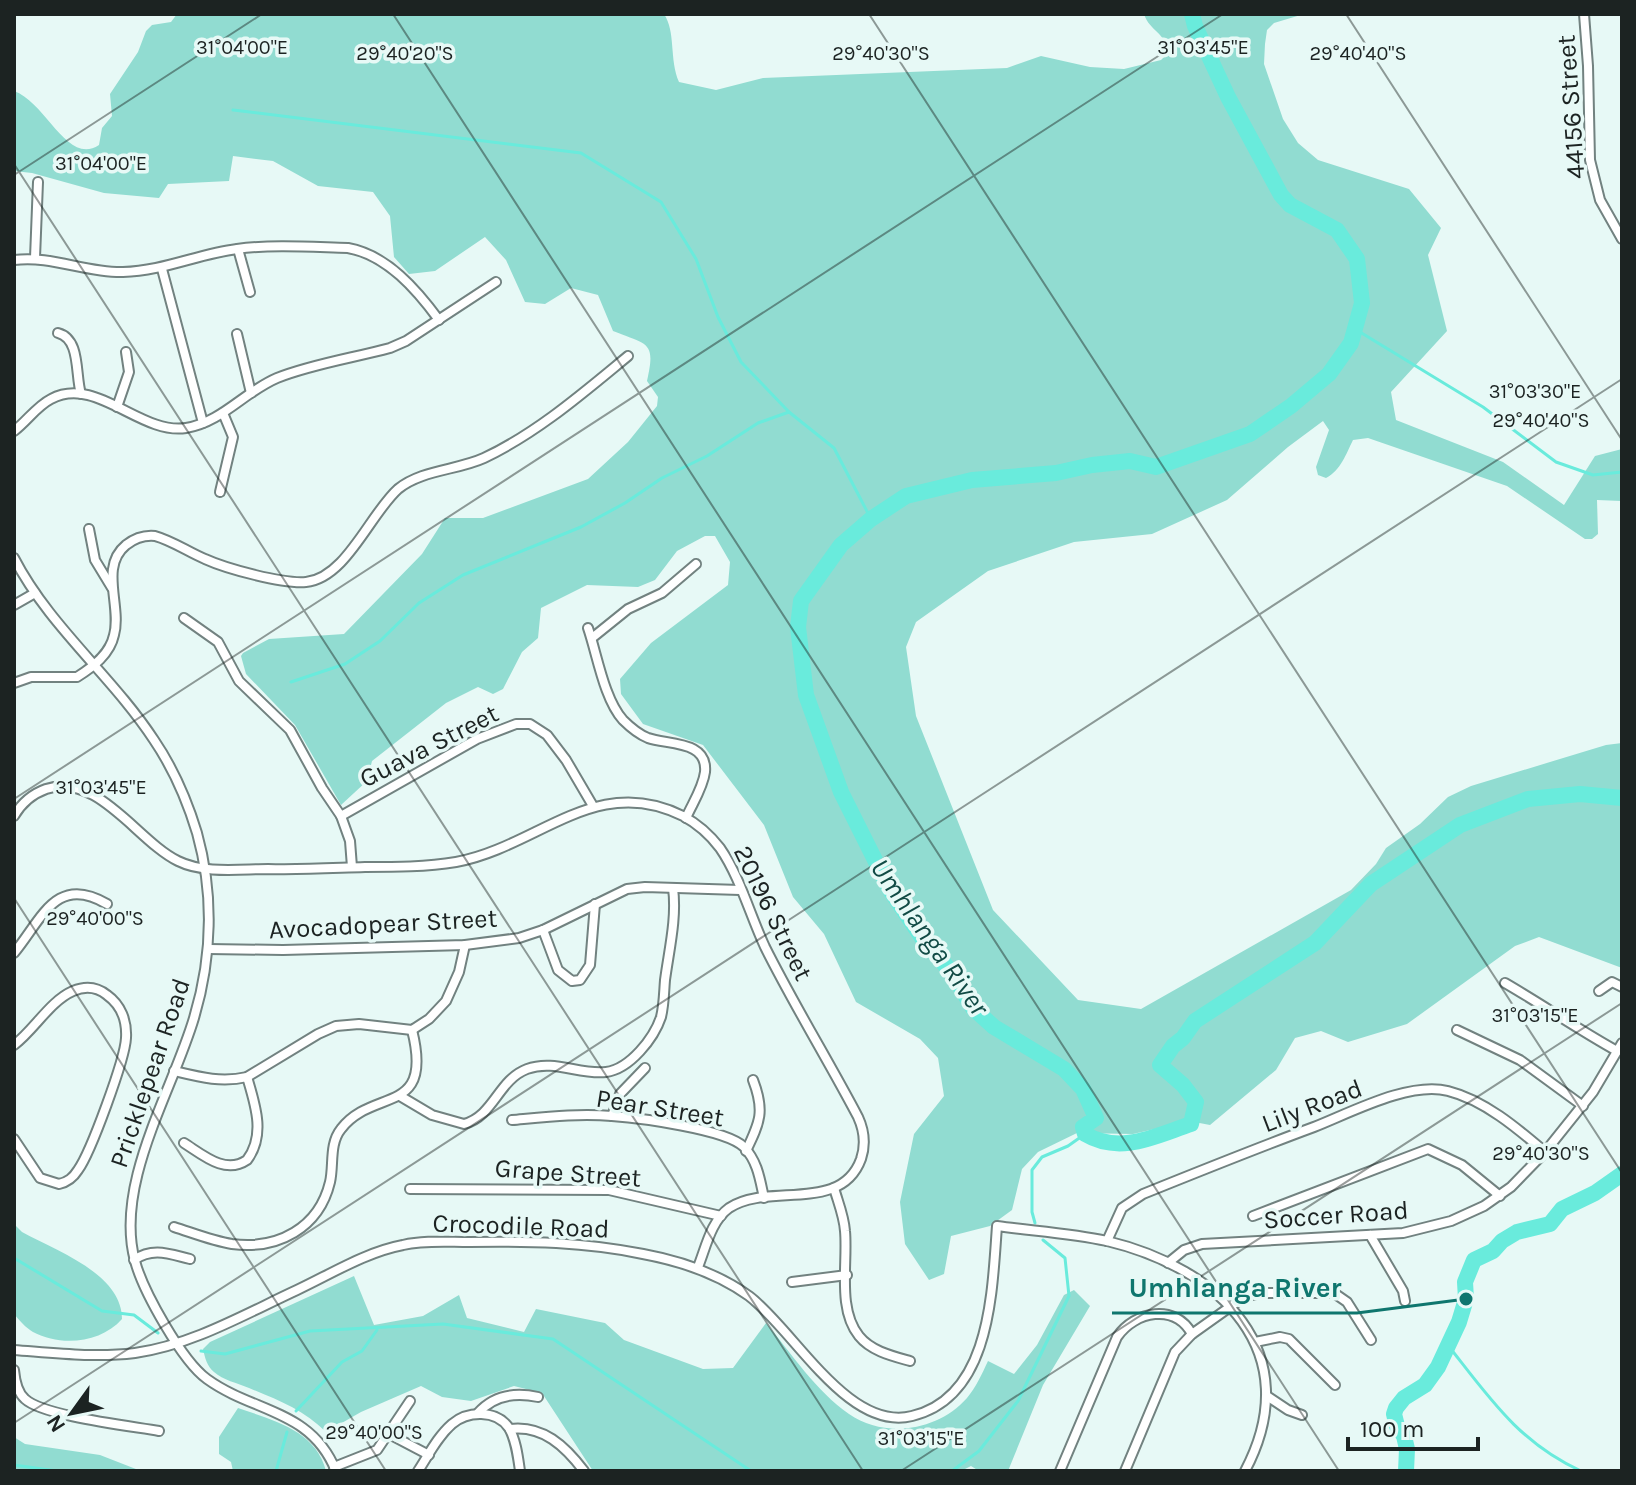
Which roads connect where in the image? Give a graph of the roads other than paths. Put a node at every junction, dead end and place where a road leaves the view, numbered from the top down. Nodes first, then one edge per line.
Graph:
1 (1584, 14) edge
2 (38, 182) dead end
3 (1622, 239) edge
4 (238, 249) junction
5 (35, 258) junction
6 (14, 260) edge
7 (162, 269) junction
8 (496, 282) dead end
9 (250, 292) dead end
10 (439, 320) junction
11 (58, 333) dead end
12 (237, 334) dead end
13 (126, 352) dead end
14 (628, 356) dead end
15 (251, 393) junction
16 (81, 394) junction
17 (117, 407) junction
18 (223, 413) junction
19 (203, 423) junction
20 (14, 431) edge
21 (220, 492) dead end
22 (89, 529) dead end
23 (14, 558) edge
24 (696, 564) dead end
25 (113, 588) junction
26 (35, 593) junction
27 (14, 605) edge
28 (184, 618) dead end
29 (588, 628) dead end
30 (592, 638) junction
31 (94, 664) junction
32 (14, 683) edge
33 (593, 806) junction
34 (14, 816) edge
35 (341, 816) junction
36 (686, 818) junction
37 (352, 867) junction
38 (205, 868) junction
39 (673, 888) junction
40 (740, 890) junction
41 (107, 904) dead end
42 (595, 904) junction
43 (543, 930) junction
44 (465, 945) junction
45 (209, 949) junction
46 (14, 953) edge
47 (1505, 983) dead end
48 (1622, 987) edge
49 (1599, 991) dead end
50 (412, 1030) junction
51 (1457, 1030) dead end
52 (14, 1045) edge
53 (1620, 1047) edge
54 (645, 1068) dead end
55 (174, 1071) junction
56 (247, 1077) junction
57 (753, 1080) dead end
58 (400, 1096) junction
59 (1583, 1106) junction
60 (612, 1116) junction
61 (512, 1120) dead end
62 (14, 1139) edge
63 (184, 1143) dead end
64 (746, 1151) junction
65 (1545, 1152) junction
66 (834, 1188) junction
67 (410, 1189) dead end
68 (1500, 1196) junction
69 (764, 1198) junction
70 (721, 1216) junction
71 (1253, 1216) dead end
72 (174, 1227) dead end
73 (1370, 1235) junction
74 (1107, 1241) junction
75 (190, 1259) dead end
76 (134, 1260) junction
77 (1168, 1263) junction
78 (698, 1267) junction
79 (847, 1275) junction
80 (792, 1282) dead end
81 (1405, 1301) dead end
82 (1231, 1306) junction
83 (1192, 1334) junction
84 (1371, 1340) dead end
85 (1255, 1342) junction
86 (177, 1343) junction
87 (14, 1350) edge
88 (910, 1361) dead end
89 (14, 1370) edge
90 (1335, 1385) dead end
91 (1267, 1396) junction
92 (538, 1397) dead end
93 (410, 1401) dead end
94 (478, 1413) junction
95 (1302, 1415) dead end
96 (510, 1429) junction
97 (159, 1431) dead end
98 (389, 1434) junction
99 (429, 1455) junction
100 (335, 1469) edge
101 (418, 1471) edge
102 (520, 1471) edge
103 (584, 1471) edge
104 (1060, 1471) edge
105 (1125, 1471) edge
106 (1245, 1471) edge

1 - 3 street, 44156 Street
2 - 5 street
4 - 7 street
4 - 9 street
4 - 10 street
5 - 6 street
5 - 7 street
7 - 19 street
8 - 10 street
10 - 15 street
11 - 16 street
12 - 15 street
13 - 17 street
14 - 25 street
15 - 18 street
16 - 17 street
16 - 20 street
17 - 19 street
18 - 19 street
18 - 21 street
22 - 25 street
23 - 26 street, Pricklepear Road
24 - 30 street
25 - 31 street
26 - 27 street
26 - 31 street, Pricklepear Road
28 - 35 street
29 - 30 street
30 - 36 street
31 - 32 street
31 - 38 street, Pricklepear Road
33 - 35 street, Guava Street
33 - 36 street, 20196 Street
33 - 37 street, 20196 Street
34 - 38 street
35 - 37 street
36 - 40 street, 20196 Street
37 - 38 street, 20196 Street
38 - 45 street, Pricklepear Road
39 - 40 street, Avocadopear Street
39 - 42 street, Avocadopear Street
39 - 58 street
40 - 66 street, 20196 Street
41 - 46 street
42 - 43 street, Avocadopear Street
42 - 43 street
43 - 44 street, Avocadopear Street
44 - 45 street, Avocadopear Street
44 - 50 street
45 - 55 street, Pricklepear Road
47 - 53 street
48 - 49 street
50 - 56 street
50 - 58 street
51 - 59 street
52 - 62 street
53 - 59 street, Soccer Road
54 - 60 street
55 - 56 street
55 - 76 street, Pricklepear Road
56 - 63 street
57 - 64 street
58 - 72 street
59 - 65 street, Soccer Road
60 - 61 street, Pear Street
60 - 64 street, Pear Street
64 - 69 street, Pear Street
65 - 68 street, Soccer Road
65 - 74 street, Lily Road
66 - 69 street
66 - 79 street
67 - 70 street, Grape Street
68 - 71 street
68 - 73 street, Soccer Road
69 - 70 street
70 - 78 street
73 - 77 street, Soccer Road
73 - 81 street
74 - 77 street
74 - 78 street, Crocodile Road
75 - 76 street
76 - 86 street, Pricklepear Road
77 - 82 street
78 - 86 street, Crocodile Road
79 - 80 street
79 - 88 street
82 - 83 street
82 - 84 street
82 - 85 street
83 - 104 street
83 - 105 street
85 - 90 street
85 - 91 street
86 - 87 street, Crocodile Road
86 - 100 street, Pricklepear Road
89 - 97 street
91 - 95 street
91 - 106 street
92 - 94 street
93 - 98 street
94 - 96 street
94 - 99 street
96 - 102 street
96 - 103 street
98 - 99 street
98 - 100 street
99 - 101 street

